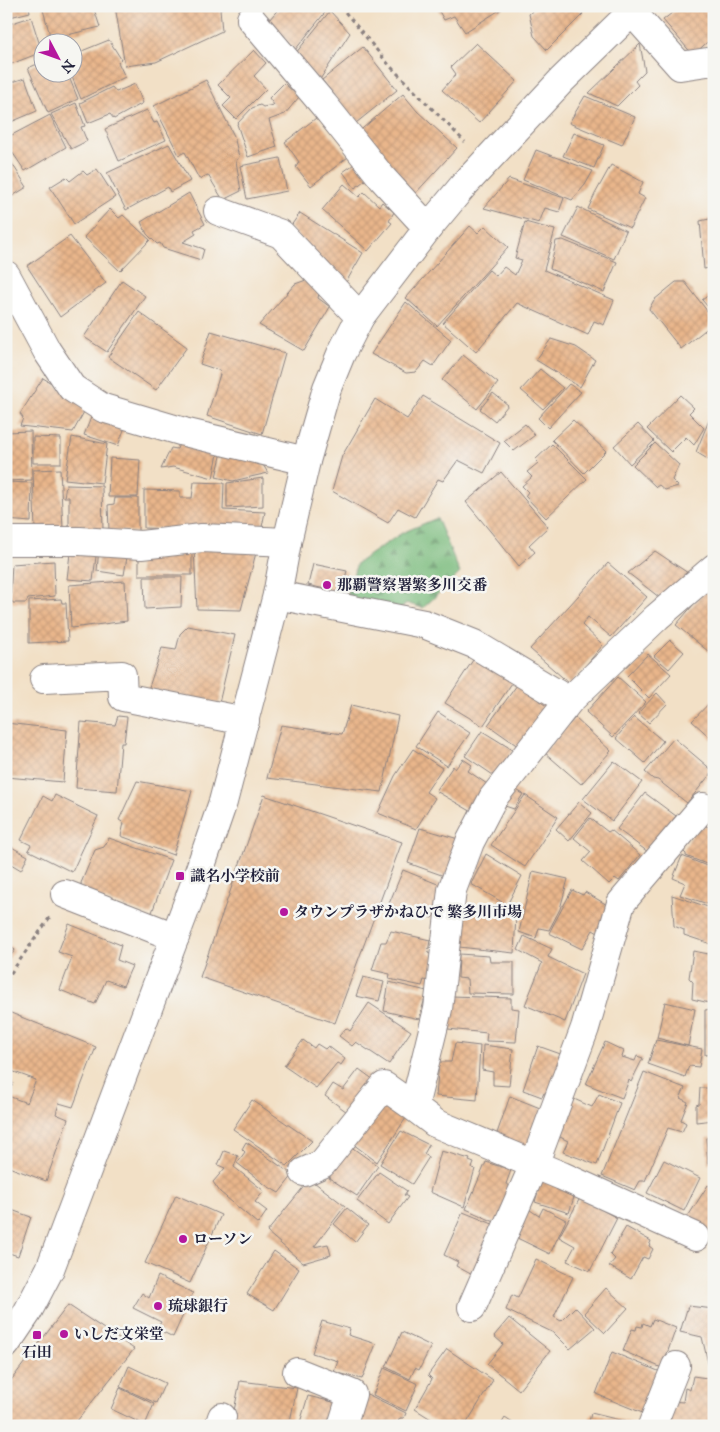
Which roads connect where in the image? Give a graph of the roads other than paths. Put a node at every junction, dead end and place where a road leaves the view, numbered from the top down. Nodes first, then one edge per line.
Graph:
1 (635, 9) edge
2 (251, 19) dead end
3 (714, 61) edge
4 (218, 211) dead end
5 (428, 228) junction
6 (6, 275) edge
7 (360, 317) junction
8 (306, 461) junction
9 (6, 541) edge
10 (287, 542) junction
11 (714, 568) edge
12 (277, 595) junction
13 (44, 679) dead end
14 (569, 700) junction
15 (245, 721) junction
16 (710, 803) edge
17 (65, 894) road end
18 (176, 937) junction
19 (414, 1107) junction
20 (534, 1165) junction
21 (304, 1172) dead end
22 (696, 1237) dead end
23 (472, 1308) dead end
24 (6, 1344) edge
25 (676, 1366) dead end
26 (297, 1372) dead end
27 (342, 1426) edge
28 (652, 1426) edge

1 - 3 street
1 - 5 street
2 - 5 street
4 - 7 street
5 - 7 street
6 - 8 street
7 - 8 street
8 - 10 street
9 - 10 street
10 - 12 street
11 - 14 street
12 - 14 street
12 - 15 street
13 - 15 street
14 - 19 street
15 - 18 street
16 - 20 street
17 - 18 street
18 - 24 street
19 - 20 street
19 - 21 street
20 - 22 street
20 - 23 street
25 - 28 street
26 - 27 street

